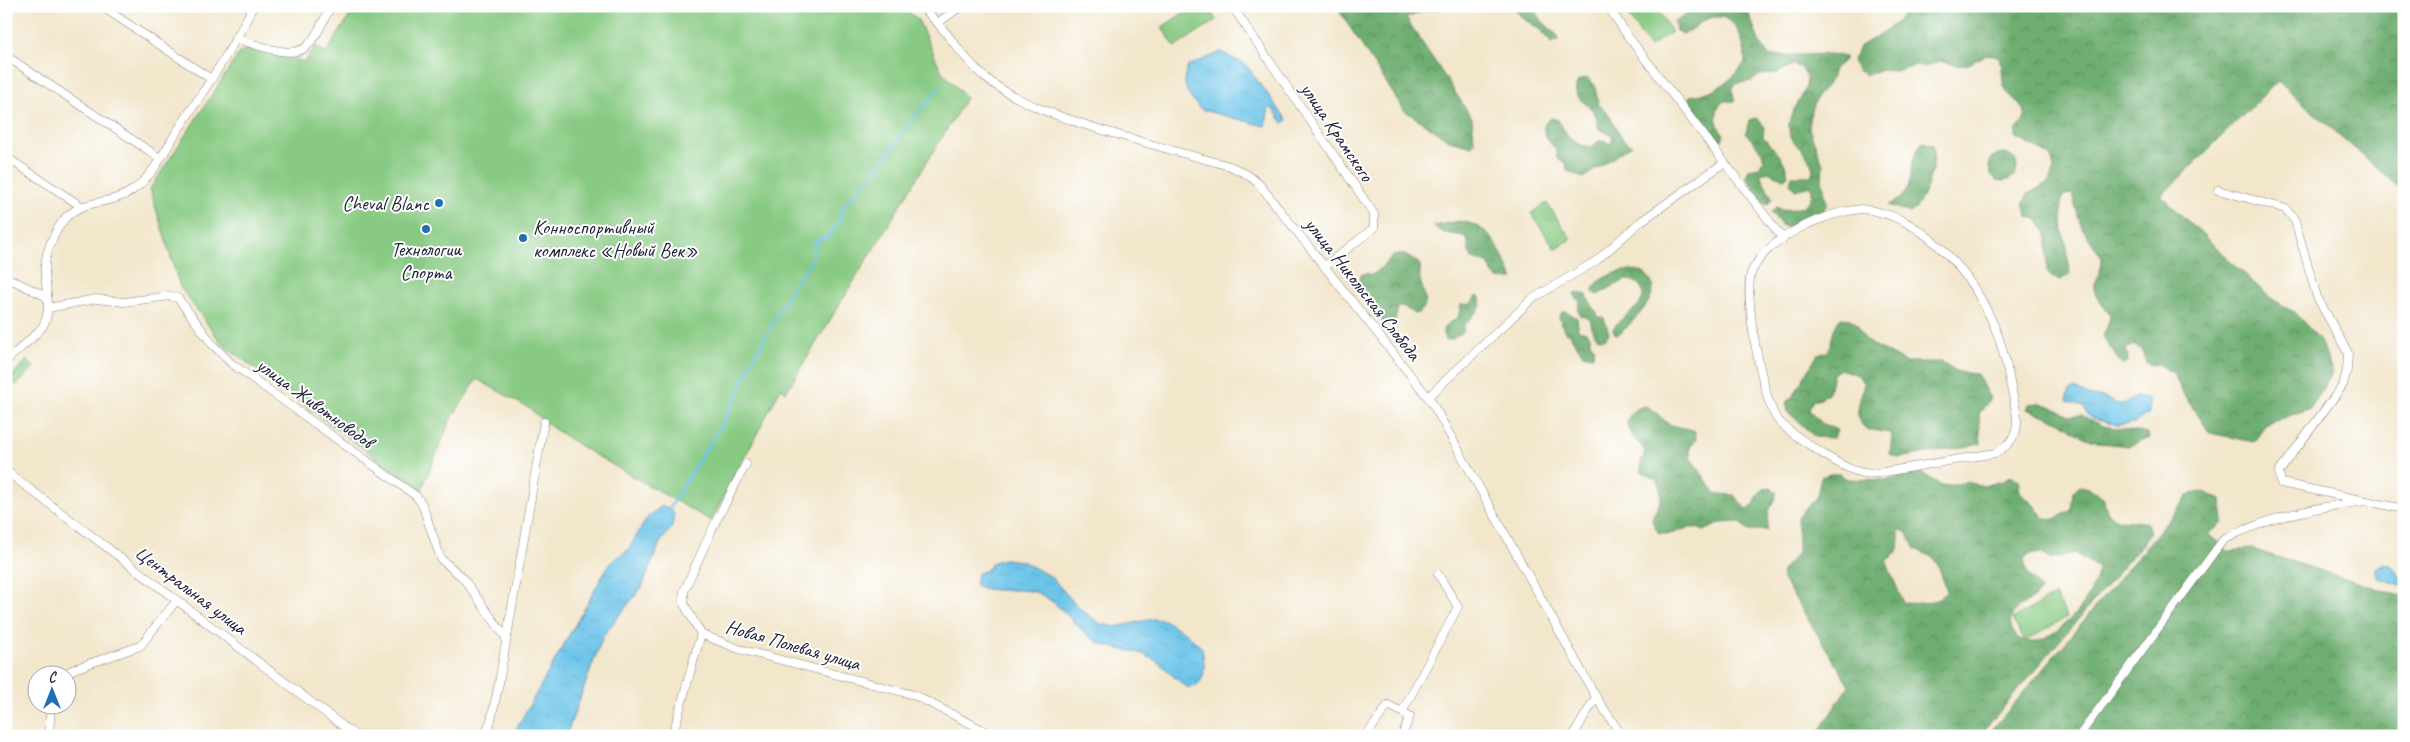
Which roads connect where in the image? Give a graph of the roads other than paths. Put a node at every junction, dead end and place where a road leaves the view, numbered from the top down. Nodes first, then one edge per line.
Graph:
1 (100, 6) edge
2 (253, 6) edge
3 (331, 6) edge
4 (921, 6) edge
5 (961, 6) edge
6 (1232, 6) edge
7 (1608, 6) edge
8 (939, 22) junction
9 (235, 38) junction
10 (6, 56) edge
11 (211, 79) junction
12 (6, 157) edge
13 (160, 158) junction
14 (1724, 163) junction
15 (2218, 190) dead end
16 (81, 206) junction
17 (1783, 239) junction
18 (1325, 266) junction
19 (6, 277) edge
20 (47, 297) junction
21 (48, 308) junction
22 (6, 361) edge
23 (1428, 396) junction
24 (544, 422) dead end
25 (746, 464) dead end
26 (6, 471) edge
27 (2369, 502) junction
28 (2404, 509) edge
29 (1438, 574) dead end
30 (177, 600) junction
31 (701, 634) junction
32 (506, 638) junction
33 (78, 668) edge
34 (1596, 697) junction
35 (1402, 712) junction
36 (51, 714) edge
37 (50, 736) edge
38 (356, 736) edge
39 (485, 736) edge
40 (684, 736) edge
41 (995, 736) edge
42 (1366, 736) edge
43 (1402, 736) edge
44 (1573, 736) edge
45 (1622, 736) edge
46 (2079, 736) edge

1 - 11 street
2 - 9 street
3 - 9 street
4 - 8 street, улица Никольская Слобода
5 - 8 street
6 - 18 street, улица Крамского
7 - 14 street
8 - 18 street, улица Никольская Слобода
9 - 11 street
10 - 13 street
11 - 13 street
12 - 16 street
13 - 16 street
14 - 17 street
14 - 23 street
15 - 27 street
16 - 20 street
17 - 17 street
18 - 23 street, улица Никольская Слобода
19 - 20 street
20 - 21 street
21 - 22 street
21 - 32 street, улица Животноводов
23 - 34 street, улица Никольская Слобода
24 - 32 street
25 - 31 street, Новая Полевая улица
26 - 30 street, Центральная улица
27 - 28 street
27 - 46 street
29 - 35 street
30 - 33 street
30 - 38 street, Центральная улица
31 - 40 street
31 - 41 street, Новая Полевая улица
32 - 39 street
34 - 44 street
34 - 45 street, улица Никольская Слобода
35 - 42 street
35 - 43 street
36 - 37 street

